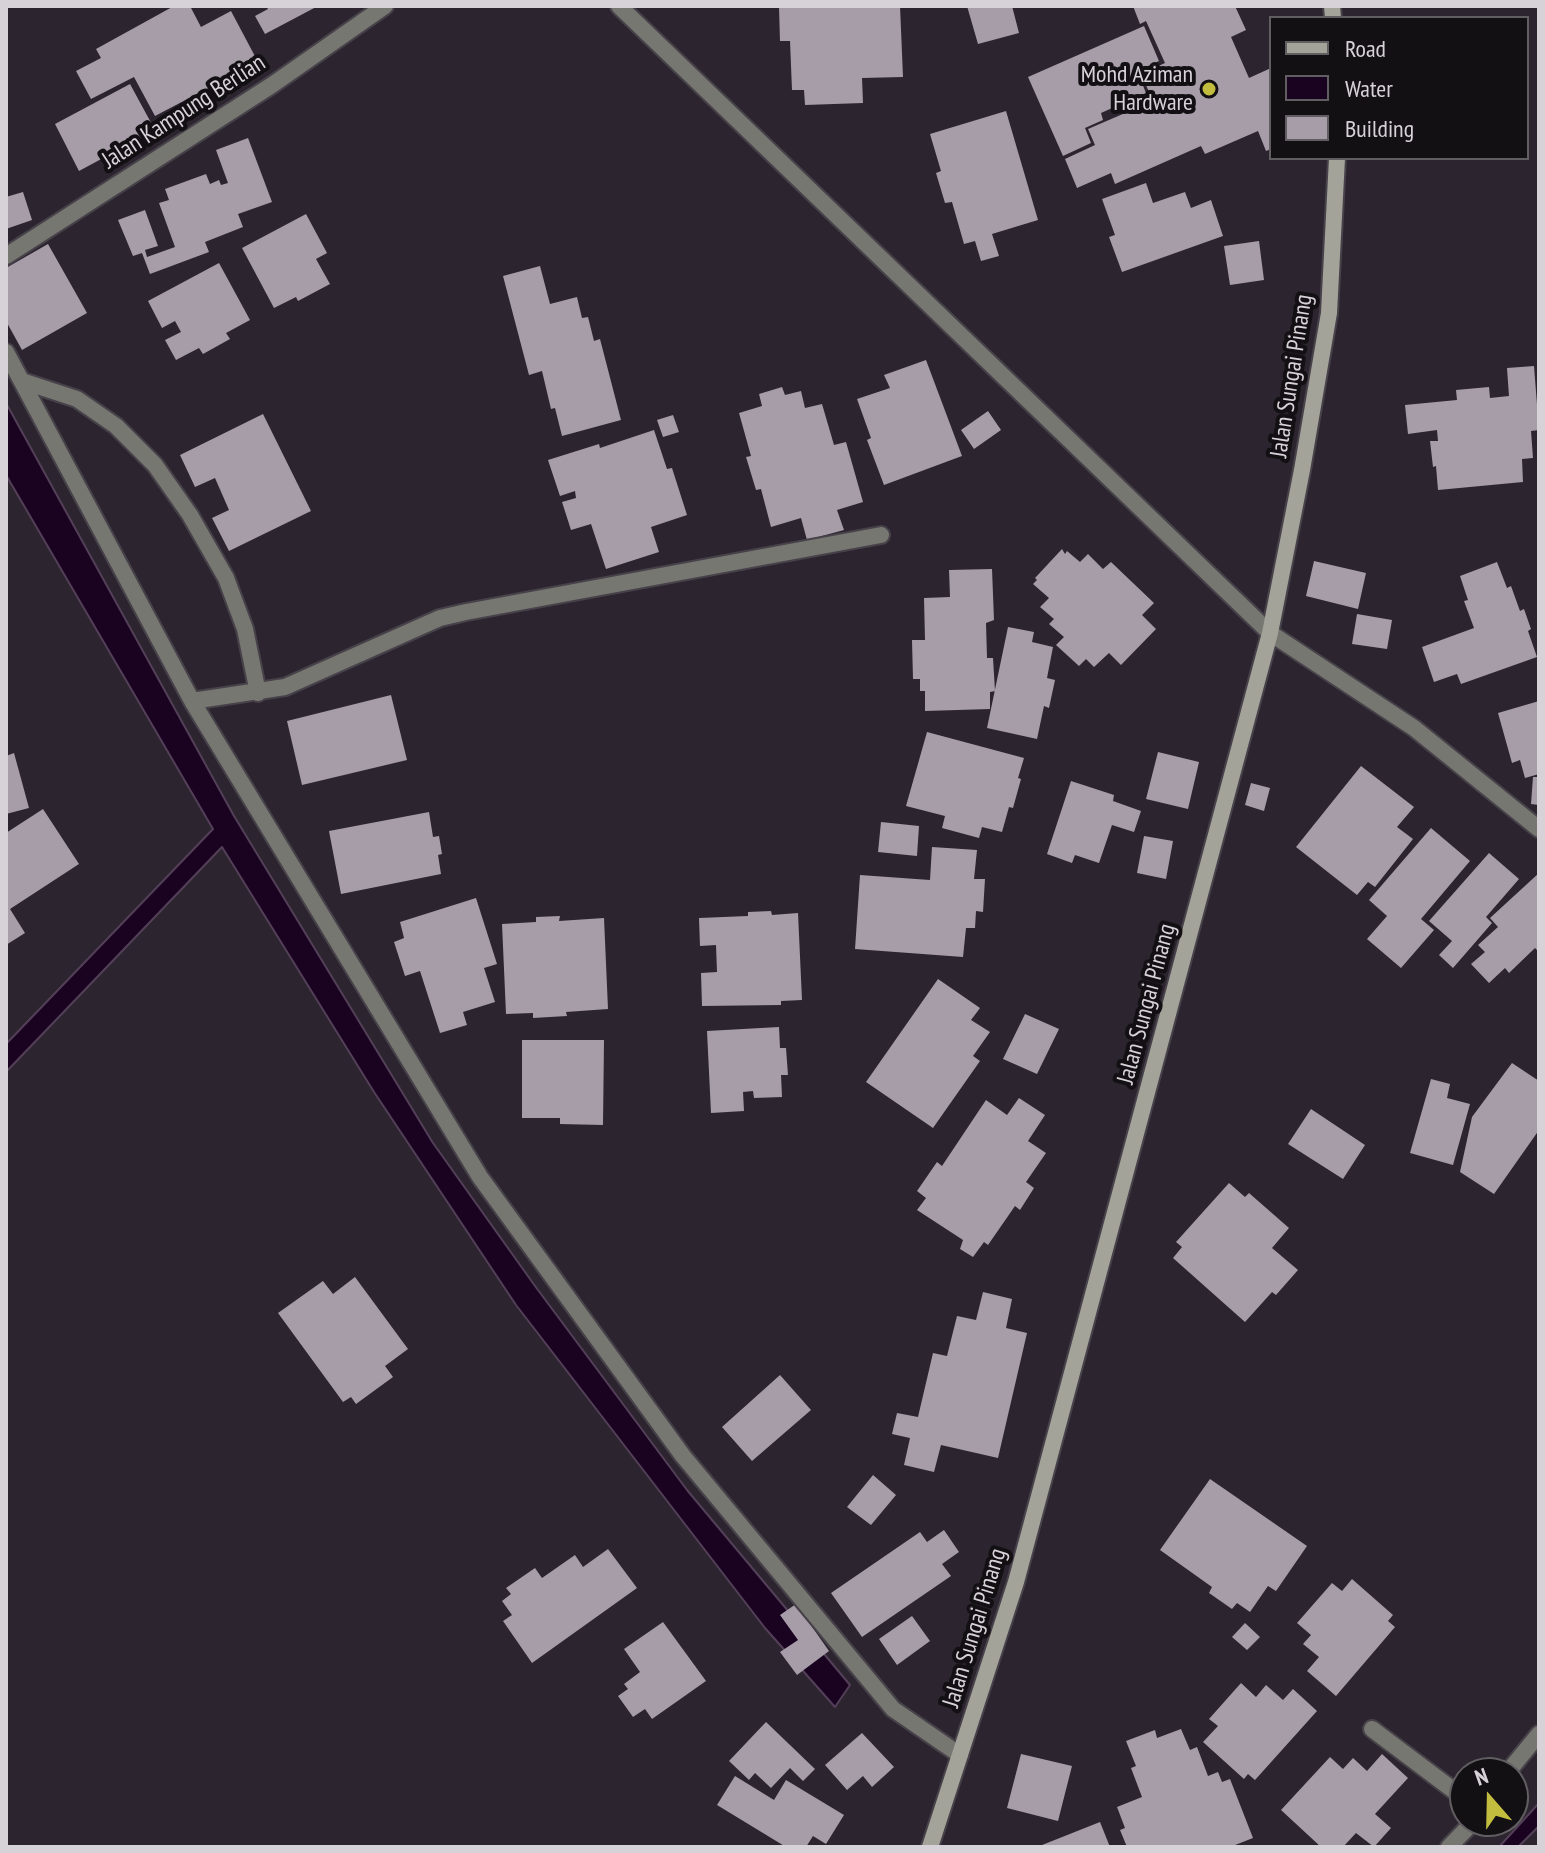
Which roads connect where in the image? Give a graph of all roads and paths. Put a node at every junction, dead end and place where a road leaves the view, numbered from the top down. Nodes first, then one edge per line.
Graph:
1 (385, 6) edge
2 (619, 6) edge
3 (1337, 160) edge
4 (6, 256) edge
5 (6, 352) edge
6 (22, 381) junction
7 (881, 535) dead end
8 (1270, 633) junction
9 (258, 693) junction
10 (192, 701) junction
11 (1539, 829) edge
12 (1372, 1729) dead end
13 (1539, 1734) edge
14 (960, 1755) junction
15 (1520, 1757) edge
16 (1449, 1787) edge
17 (930, 1847) edge

1 - 4 street, Jalan Kampung Berlian
2 - 8 street
3 - 8 street, Jalan Sungai Pinang
5 - 6 street
6 - 9 street
6 - 10 street
7 - 9 street
8 - 11 street
8 - 14 street, Jalan Sungai Pinang
9 - 10 street
10 - 14 street
12 - 16 street
13 - 15 street
14 - 17 street, Jalan Sungai Pinang

